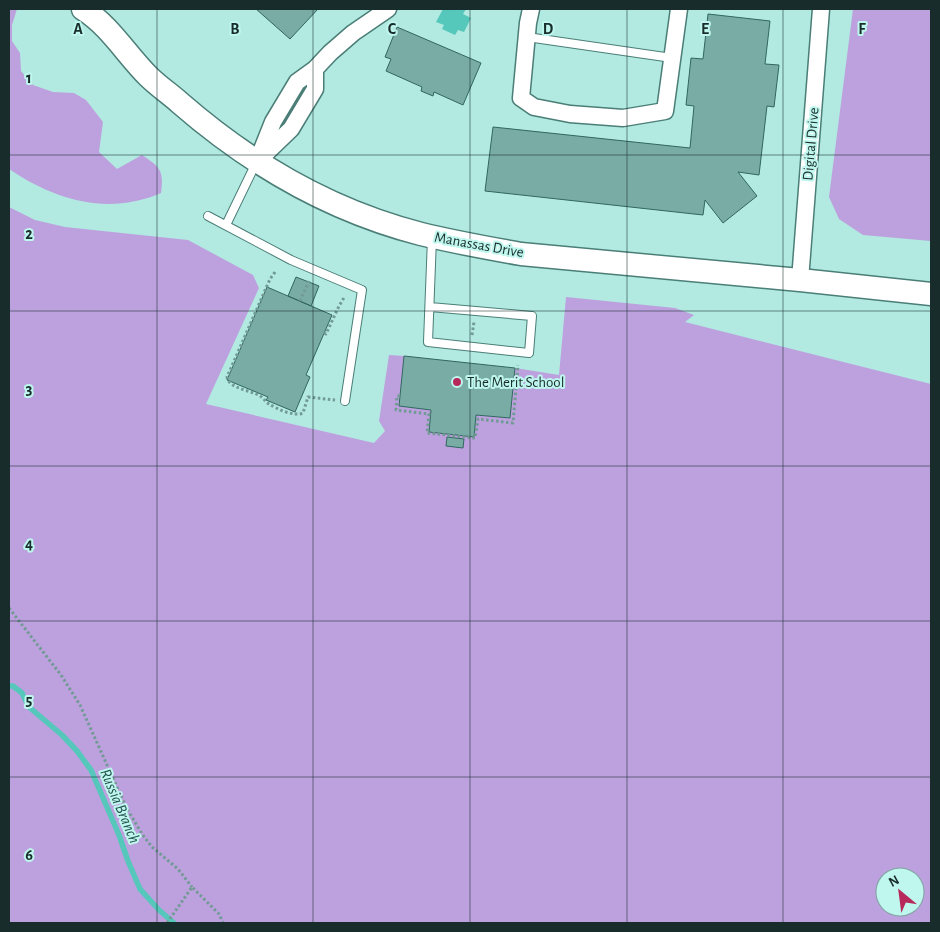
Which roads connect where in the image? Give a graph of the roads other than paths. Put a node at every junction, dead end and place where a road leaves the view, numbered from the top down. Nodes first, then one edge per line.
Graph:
1 (388, 9) edge
2 (531, 9) edge
3 (679, 9) edge
4 (821, 9) edge
5 (91, 12) edge
6 (527, 37) junction
7 (672, 58) junction
8 (257, 162) junction
9 (208, 216) dead end
10 (226, 225) junction
11 (432, 236) junction
12 (800, 280) junction
13 (931, 294) edge
14 (430, 306) junction
15 (346, 401) road end

1 - 8 street
2 - 6 street
3 - 7 street
4 - 12 street, Digital Drive
5 - 8 main road, Manassas Drive
6 - 7 lane
6 - 7 street
8 - 10 lane
8 - 11 main road, Manassas Drive
9 - 10 lane
10 - 15 lane
11 - 12 main road, Manassas Drive
11 - 14 lane
12 - 13 main road, Manassas Drive
14 - 14 lane

